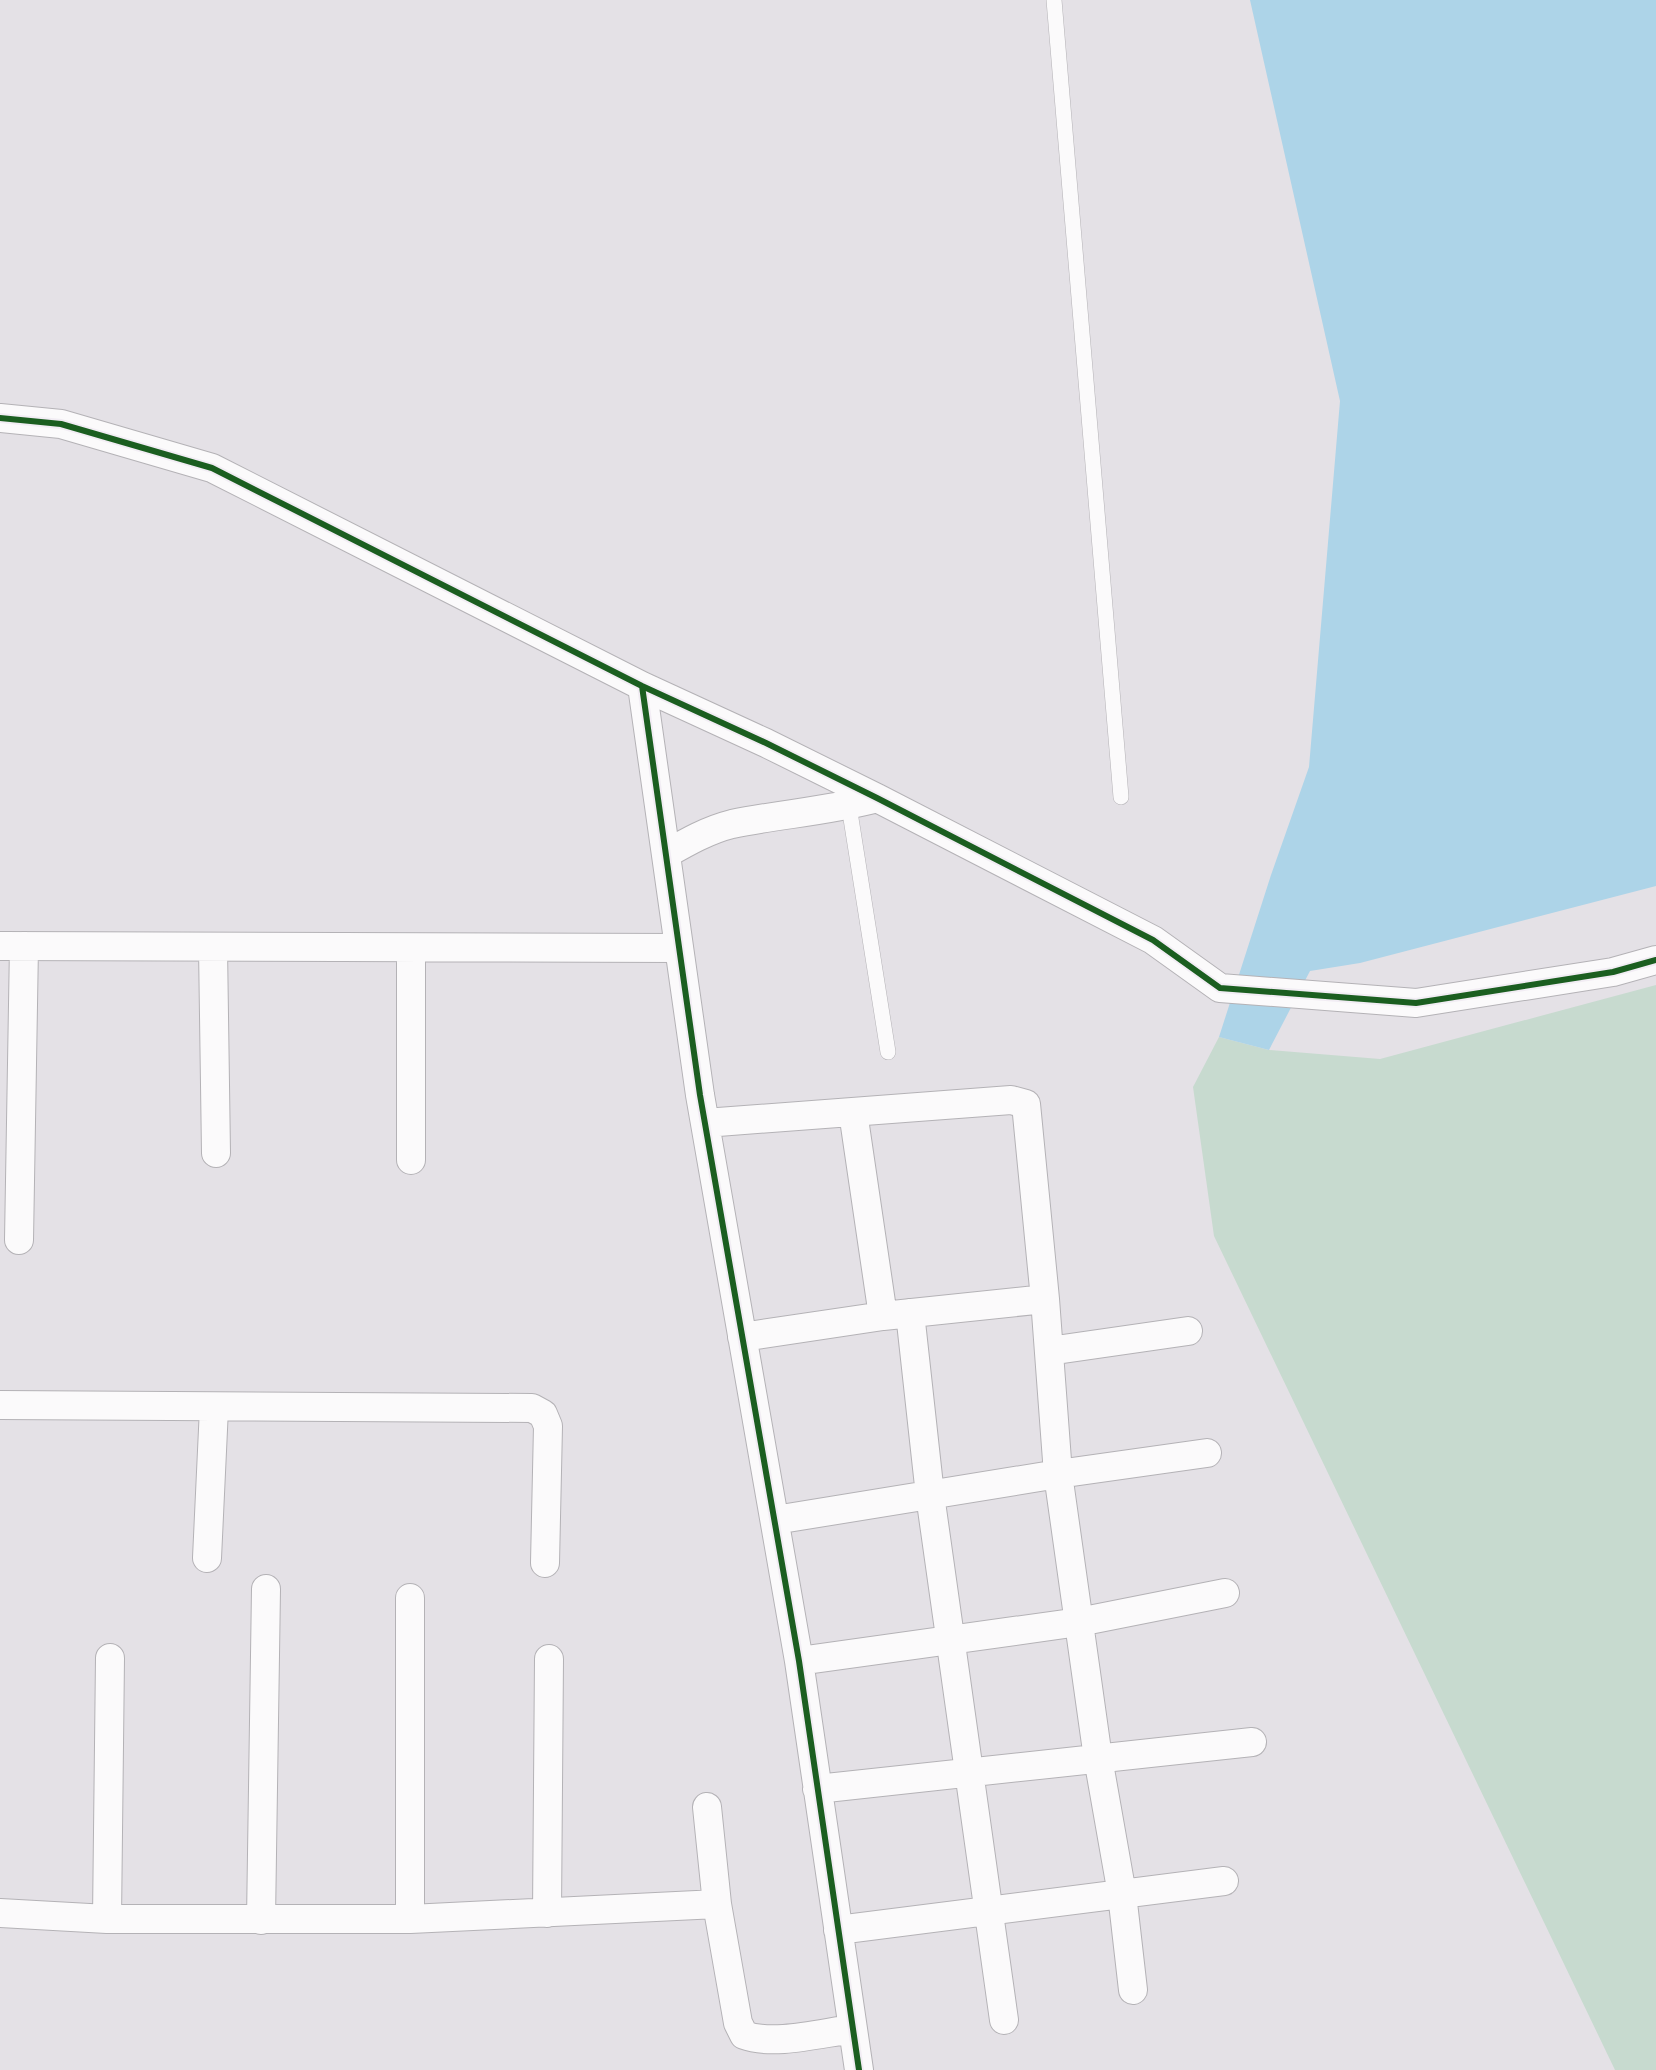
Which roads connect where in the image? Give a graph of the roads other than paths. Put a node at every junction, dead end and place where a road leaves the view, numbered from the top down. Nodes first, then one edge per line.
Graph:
1 (1054, 0) edge
2 (0, 418) edge
3 (642, 687) junction
4 (877, 798) junction
5 (1121, 798) dead end
6 (849, 806) junction
7 (666, 854) junction
8 (12, 946) edge
9 (213, 947) junction
10 (411, 948) junction
11 (680, 948) junction
12 (1656, 960) edge
13 (888, 1052) dead end
14 (853, 1112) junction
15 (705, 1123) junction
16 (216, 1153) dead end
17 (411, 1160) dead end
18 (19, 1240) dead end
19 (1045, 1299) junction
20 (896, 1315) junction
21 (1188, 1331) dead end
22 (742, 1337) junction
23 (1049, 1352) junction
24 (0, 1405) edge
25 (214, 1408) junction
26 (1206, 1453) dead end
27 (1058, 1474) junction
28 (930, 1495) junction
29 (775, 1520) junction
30 (207, 1558) dead end
31 (545, 1563) dead end
32 (266, 1589) dead end
33 (1226, 1593) dead end
34 (410, 1598) dead end
35 (1079, 1622) junction
36 (951, 1641) junction
37 (110, 1658) dead end
38 (549, 1659) dead end
39 (799, 1661) junction
40 (1252, 1742) dead end
41 (1098, 1758) junction
42 (970, 1772) junction
43 (818, 1789) junction
44 (707, 1807) dead end
45 (1224, 1881) dead end
46 (1122, 1894) junction
47 (717, 1904) junction
48 (990, 1911) junction
49 (0, 1913) edge
50 (547, 1913) junction
51 (107, 1919) junction
52 (410, 1919) junction
53 (261, 1920) junction
54 (838, 1930) junction
55 (1133, 1990) dead end
56 (1004, 2020) dead end
57 (853, 2029) junction
58 (859, 2069) edge

1 - 5 lane
2 - 3 street
3 - 4 street
3 - 7 street
4 - 6 street
4 - 12 street
6 - 7 street
6 - 13 lane
7 - 11 street
8 - 9 street
8 - 18 street
9 - 10 street
9 - 16 street
10 - 11 street
10 - 17 street
11 - 15 street
14 - 15 street
14 - 19 street
14 - 20 street
15 - 22 street
19 - 20 street
19 - 23 street
20 - 22 street
20 - 28 street
21 - 23 street
22 - 29 street
23 - 27 street
24 - 25 street
25 - 30 street
25 - 31 street
26 - 27 street
27 - 28 street
27 - 35 street
28 - 29 street
28 - 36 street
29 - 39 street
32 - 53 street
33 - 35 street
34 - 52 street
35 - 36 street
35 - 41 street
36 - 39 street
36 - 42 street
37 - 51 street
38 - 50 street
39 - 43 street
40 - 41 street
41 - 42 street
41 - 46 street
42 - 43 street
42 - 48 street
43 - 54 street
44 - 47 street
45 - 46 street
46 - 48 street
46 - 55 street
47 - 50 street
47 - 57 street
48 - 54 street
48 - 56 street
49 - 51 street
50 - 52 street
51 - 53 street
52 - 53 street
54 - 57 street
57 - 58 street

